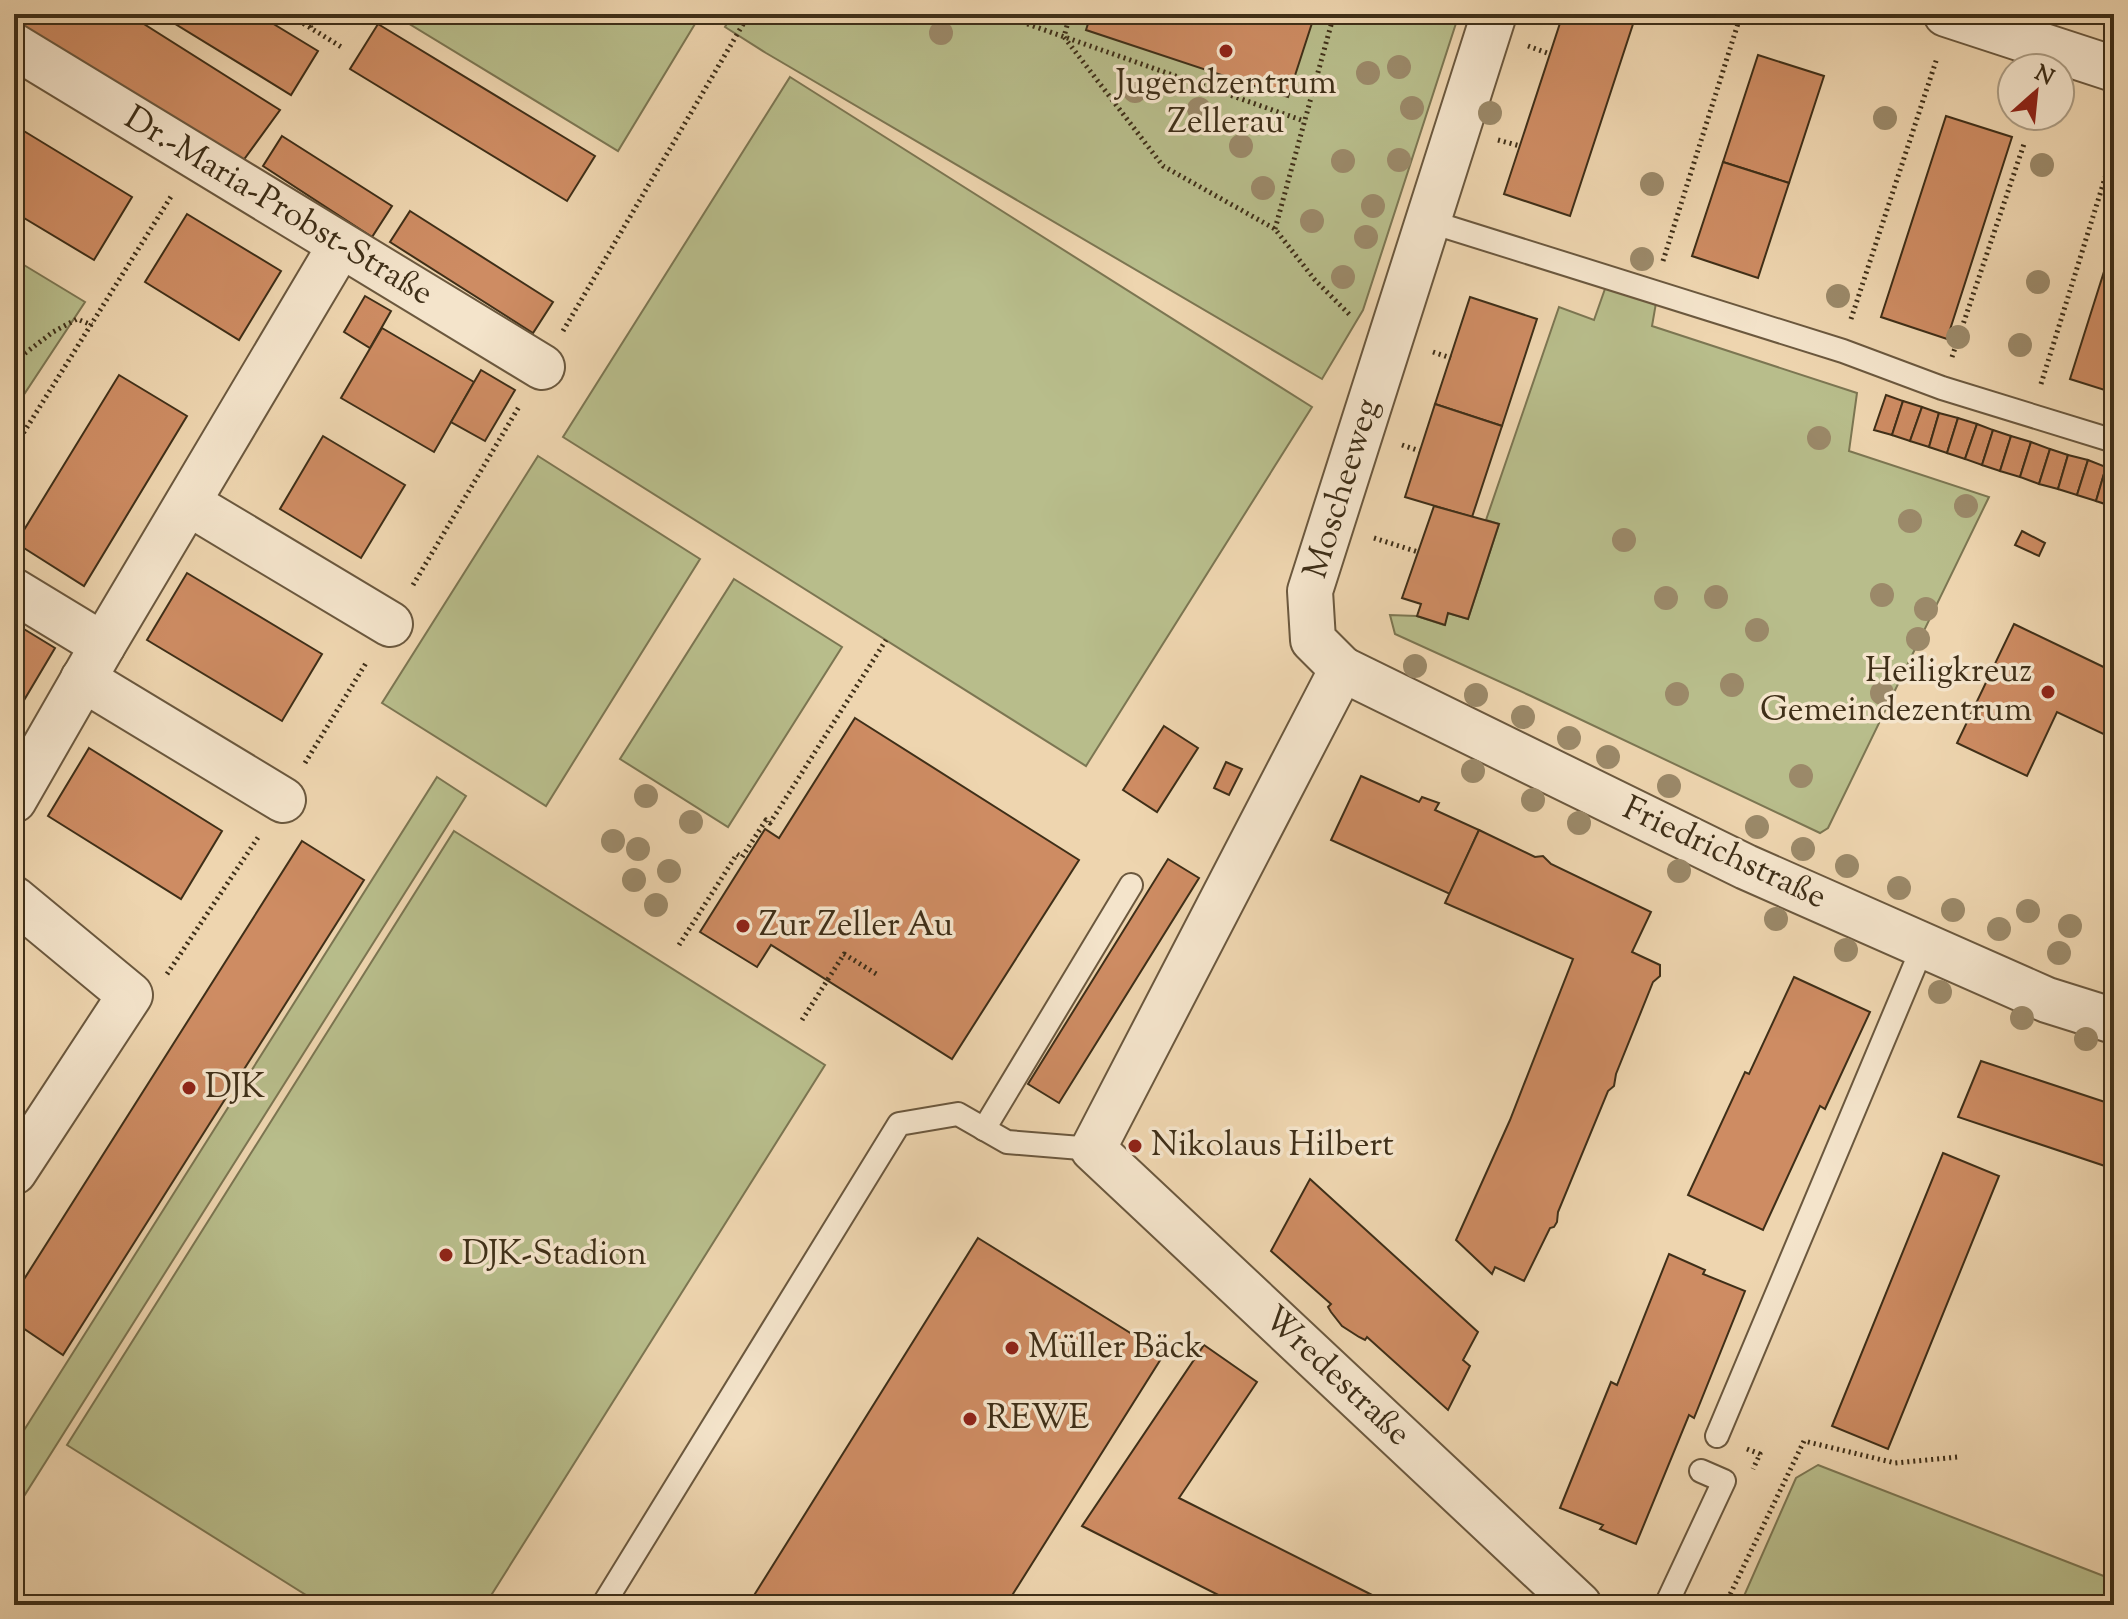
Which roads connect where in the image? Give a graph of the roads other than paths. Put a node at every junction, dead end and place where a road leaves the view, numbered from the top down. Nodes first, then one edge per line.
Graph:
1 (1494, 14) edge
2 (1946, 14) edge
3 (2010, 24) edge
4 (14, 46) edge
5 (2114, 69) edge
6 (1428, 221) junction
7 (340, 246) junction
8 (542, 367) road end
9 (2114, 441) edge
10 (188, 503) junction
11 (14, 591) edge
12 (390, 624) road end
13 (93, 662) junction
14 (1342, 669) junction
15 (14, 800) edge
16 (283, 800) road end
17 (1131, 885) dead end
18 (14, 899) edge
19 (1923, 946) junction
20 (2114, 1021) edge
21 (984, 1129) junction
22 (1093, 1149) junction
23 (14, 1172) edge
24 (1717, 1436) dead end
25 (1701, 1471) dead end
26 (603, 1605) edge
27 (1579, 1605) edge
28 (1666, 1605) edge

1 - 6 street, Moscheeweg
2 - 3 street
3 - 5 street
4 - 7 street, Dr.-Maria-Probst-Straße
6 - 9 lane
6 - 14 street, Moscheeweg
7 - 8 street, Dr.-Maria-Probst-Straße
7 - 10 street
10 - 12 street
10 - 13 street
11 - 13 street
13 - 15 street
13 - 16 street
14 - 19 street, Friedrichstraße
14 - 22 street
17 - 21 lane
18 - 23 street
19 - 20 street, Friedrichstraße
19 - 24 lane
21 - 22 lane
21 - 26 lane
22 - 27 street, Wredestraße
25 - 28 lane

